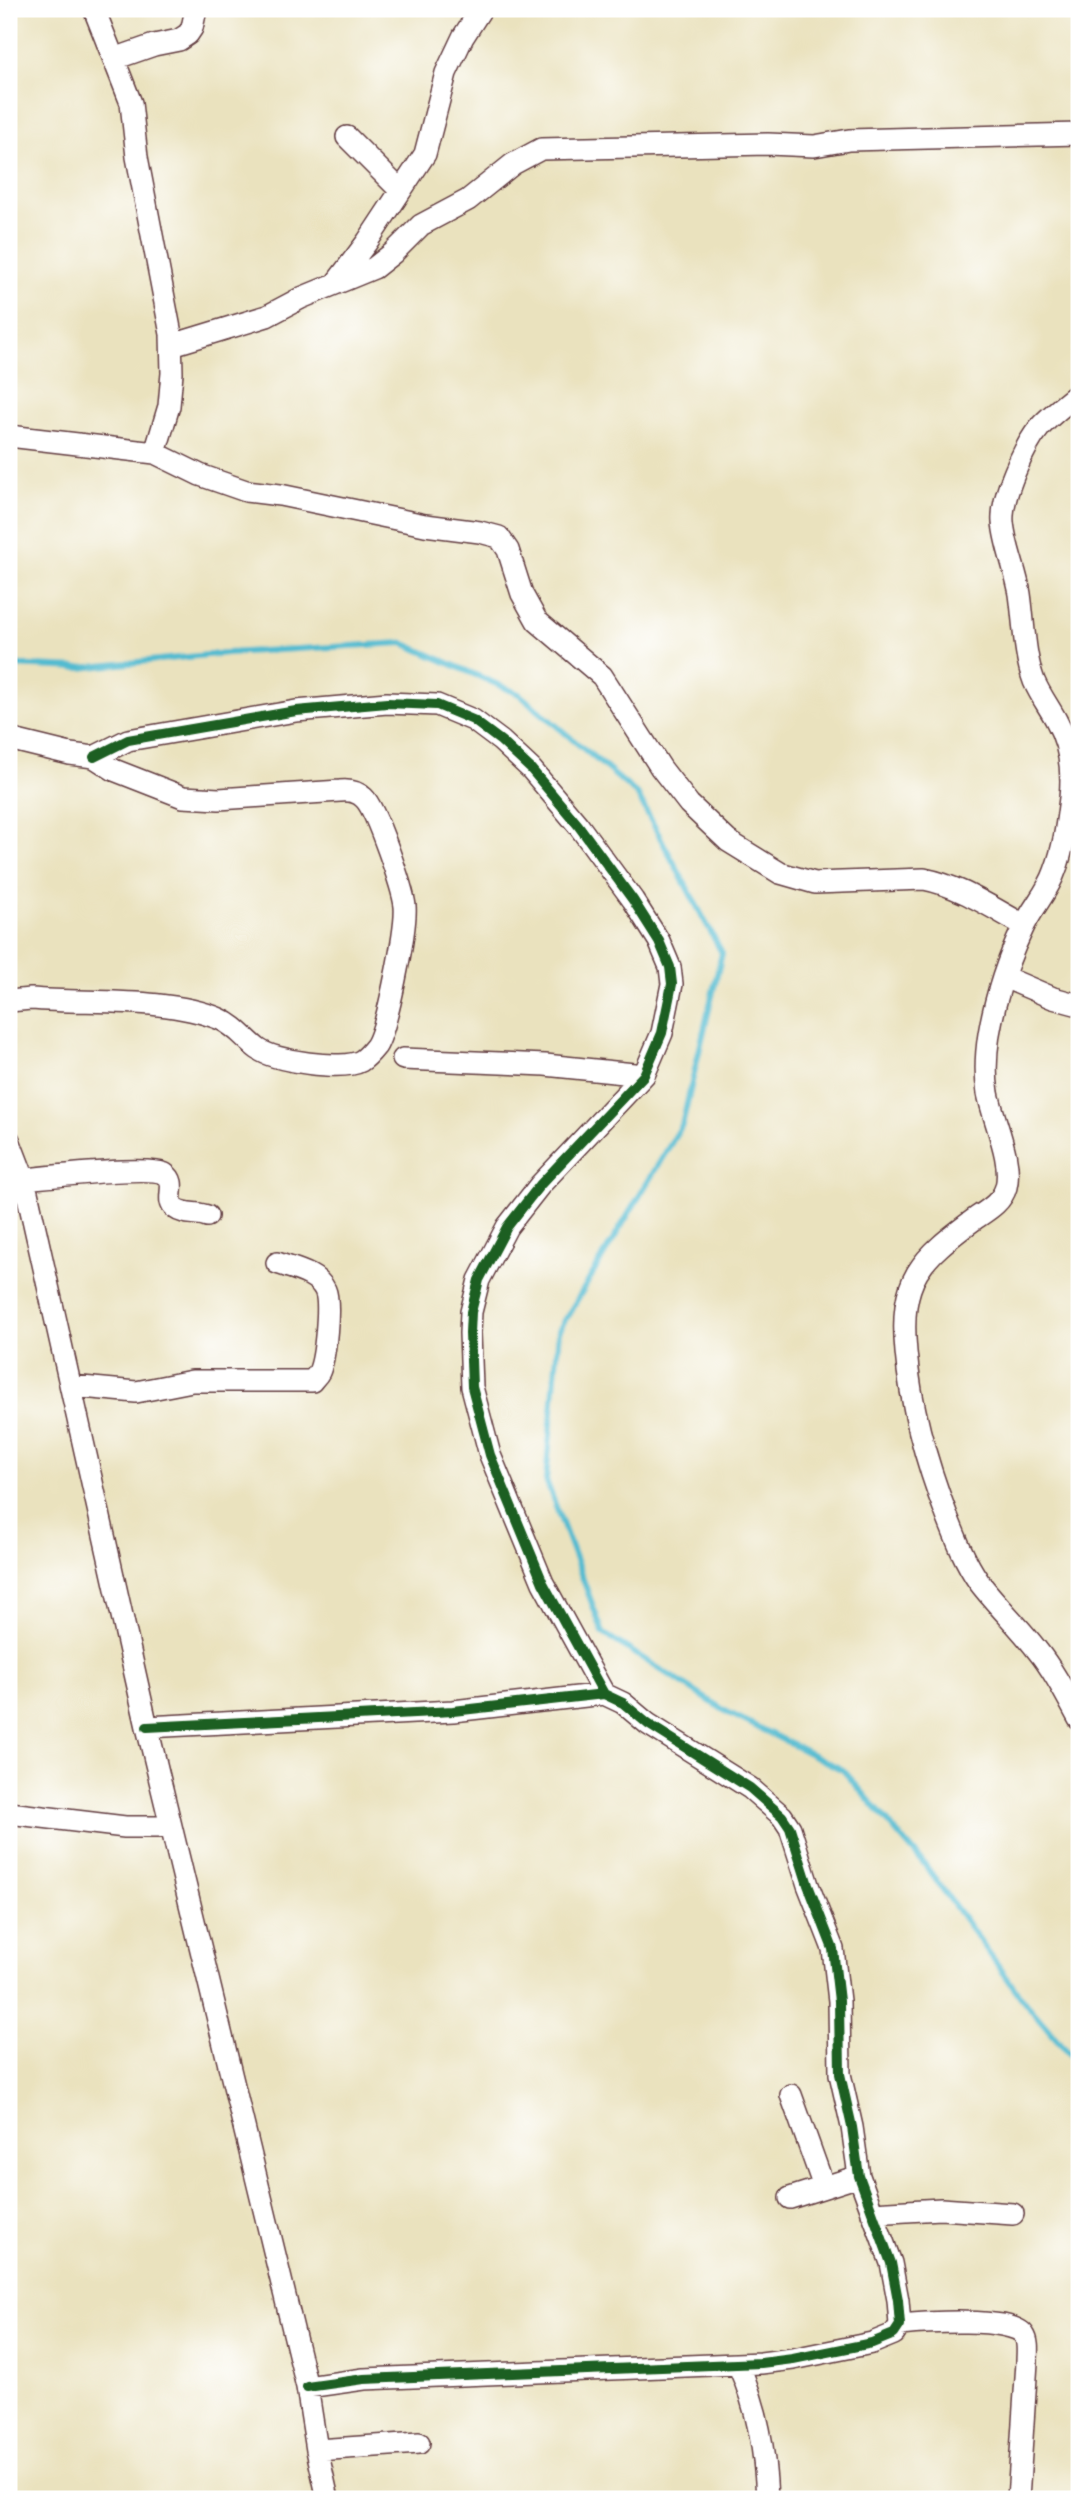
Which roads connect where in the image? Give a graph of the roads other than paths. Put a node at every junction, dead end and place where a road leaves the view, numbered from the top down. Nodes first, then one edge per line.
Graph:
1 (94, 9) edge
2 (195, 9) edge
3 (481, 9) edge
4 (114, 59) junction
5 (1079, 134) edge
6 (347, 137) dead end
7 (400, 190) junction
8 (336, 283) junction
9 (172, 345) junction
10 (1079, 393) edge
11 (9, 436) edge
12 (155, 453) junction
13 (9, 739) edge
14 (94, 757) junction
15 (1070, 854) edge
16 (1024, 925) junction
17 (1004, 977) junction
18 (9, 1001) edge
19 (1079, 1005) edge
20 (403, 1059) dead end
21 (645, 1075) junction
22 (9, 1140) edge
23 (23, 1179) junction
24 (207, 1216) dead end
25 (277, 1263) dead end
26 (71, 1386) junction
27 (604, 1694) junction
28 (1079, 1719) edge
29 (147, 1727) junction
30 (9, 1813) edge
31 (170, 1827) junction
32 (791, 2095) dead end
33 (859, 2176) junction
34 (824, 2187) junction
35 (790, 2198) dead end
36 (872, 2213) junction
37 (1013, 2214) dead end
38 (900, 2325) junction
39 (738, 2364) junction
40 (307, 2387) junction
41 (419, 2443) dead end
42 (317, 2450) junction
43 (328, 2499) edge
44 (766, 2499) edge
45 (1018, 2499) edge

1 - 4 street
2 - 4 street
3 - 7 street
4 - 9 street
5 - 8 street
6 - 7 street
7 - 8 street
8 - 9 street
9 - 12 street
10 - 15 street
11 - 12 street
12 - 16 street
13 - 14 street
14 - 18 street
14 - 21 street
15 - 16 street
16 - 17 street
17 - 19 street
17 - 28 street
20 - 21 street
21 - 27 street
22 - 23 street
23 - 24 street
23 - 26 street
25 - 26 street
26 - 29 street
27 - 29 street
27 - 33 street
29 - 31 street
30 - 31 street
31 - 40 street
32 - 34 street
33 - 34 street
33 - 36 street
34 - 35 street
36 - 37 street
36 - 38 street
38 - 39 street
38 - 45 street
39 - 40 street
39 - 44 street
40 - 42 street
41 - 42 street
42 - 43 street

